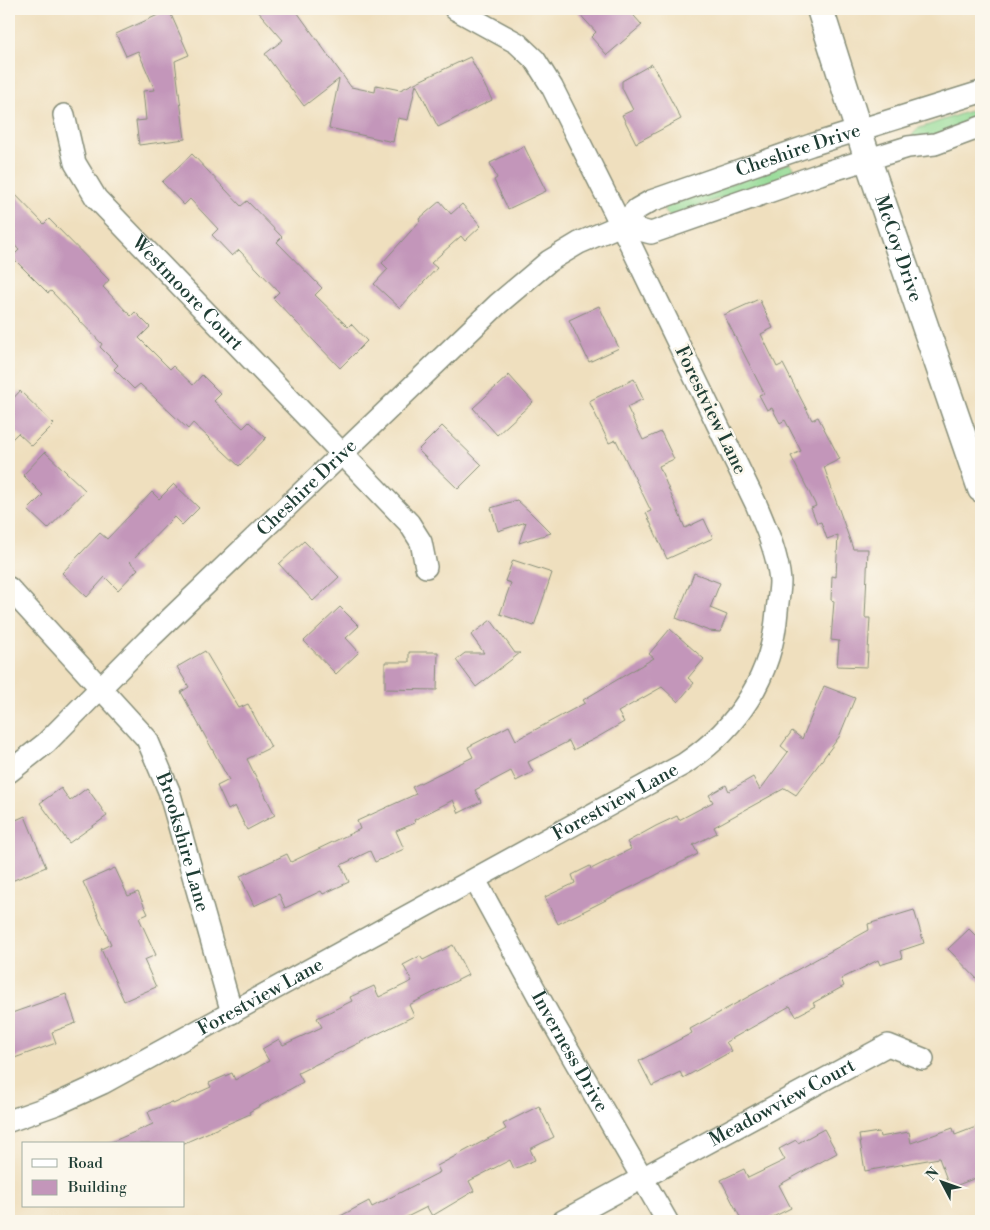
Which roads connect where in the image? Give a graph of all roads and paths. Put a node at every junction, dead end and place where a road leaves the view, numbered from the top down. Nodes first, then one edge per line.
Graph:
1 (456, 9) edge
2 (820, 9) edge
3 (981, 92) edge
4 (64, 115) dead end
5 (981, 127) edge
6 (859, 130) junction
7 (868, 160) junction
8 (622, 224) junction
9 (342, 453) junction
10 (981, 489) edge
11 (426, 567) dead end
12 (9, 588) edge
13 (102, 689) junction
14 (9, 772) edge
15 (475, 880) junction
16 (232, 1013) junction
17 (923, 1059) dead end
18 (9, 1121) edge
19 (642, 1178) junction
20 (563, 1221) edge
21 (666, 1221) edge

1 - 8 street, Forestview Lane
2 - 6 street, McCoy Drive
3 - 6 street, Cheshire Drive
4 - 9 street, Westmoore Court
5 - 7 street, Cheshire Drive
6 - 7 street, McCoy Drive
6 - 8 street, Cheshire Drive
7 - 8 street, Cheshire Drive
7 - 10 street, McCoy Drive
8 - 9 street, Cheshire Drive
8 - 15 street, Forestview Lane
9 - 11 street, Westmoore Court
9 - 13 street, Cheshire Drive
12 - 13 street, Brookshire Lane
13 - 14 street, Cheshire Drive
13 - 16 street, Brookshire Lane
15 - 16 street, Forestview Lane
15 - 19 street, Inverness Drive
16 - 18 street, Forestview Lane
17 - 19 street, Meadowview Court
19 - 20 street
19 - 21 street, Inverness Drive

